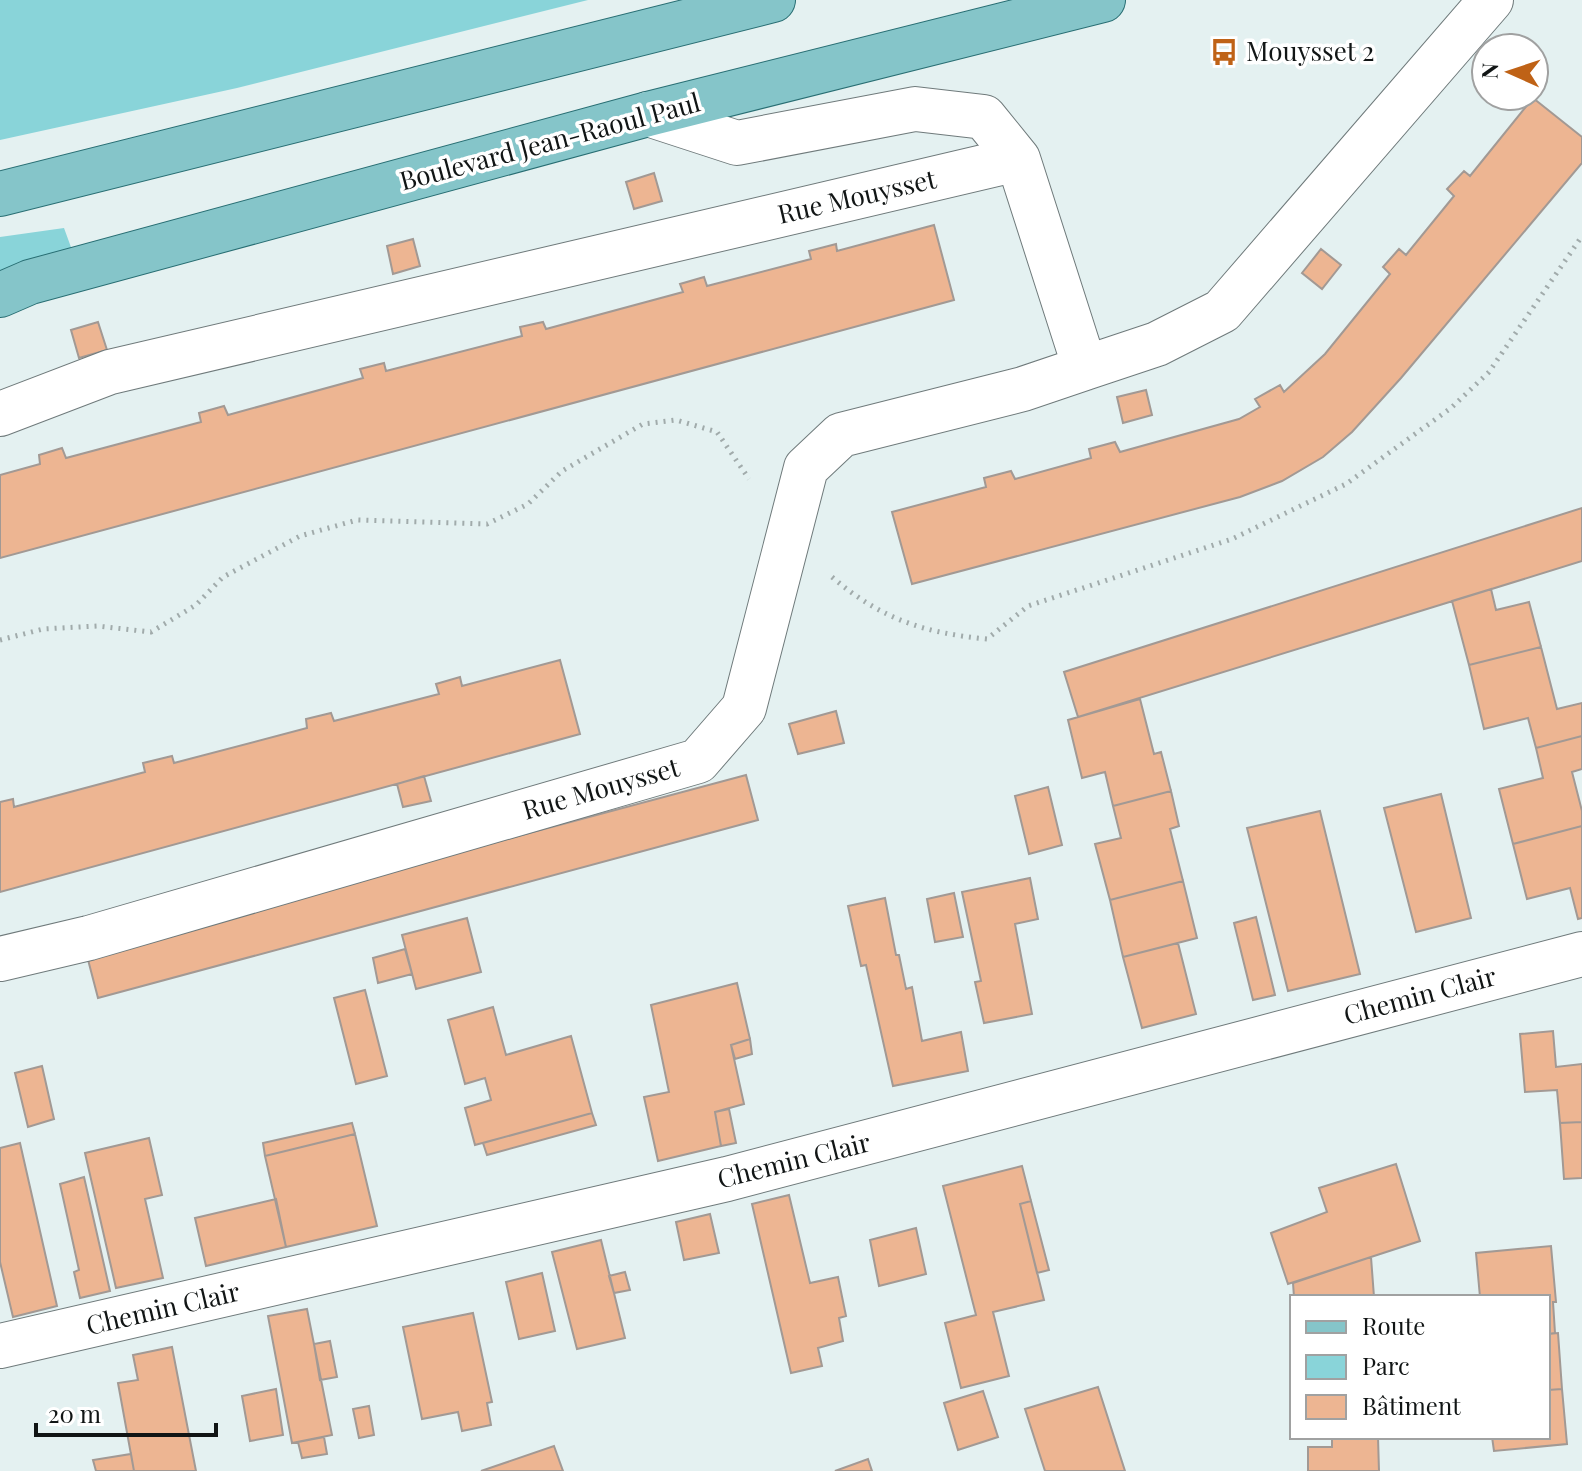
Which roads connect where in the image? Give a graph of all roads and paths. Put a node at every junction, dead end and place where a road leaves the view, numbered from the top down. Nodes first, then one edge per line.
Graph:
1 (773, 0) edge
2 (1103, 0) edge
3 (1491, 0) edge
4 (648, 114) junction
5 (1018, 159) junction
6 (0, 194) edge
7 (0, 295) edge
8 (1085, 368) junction
9 (0, 414) edge
10 (1582, 954) edge
11 (0, 959) edge
12 (0, 1346) edge

1 - 6 main road
2 - 4 main road, Boulevard Jean-Raoul Paul
3 - 8 street, Rue Mouysset
4 - 5 street
4 - 7 main road, Boulevard Jean-Raoul Paul
5 - 8 street
5 - 9 street, Rue Mouysset
8 - 11 street, Rue Mouysset
10 - 12 street, Chemin Clair

